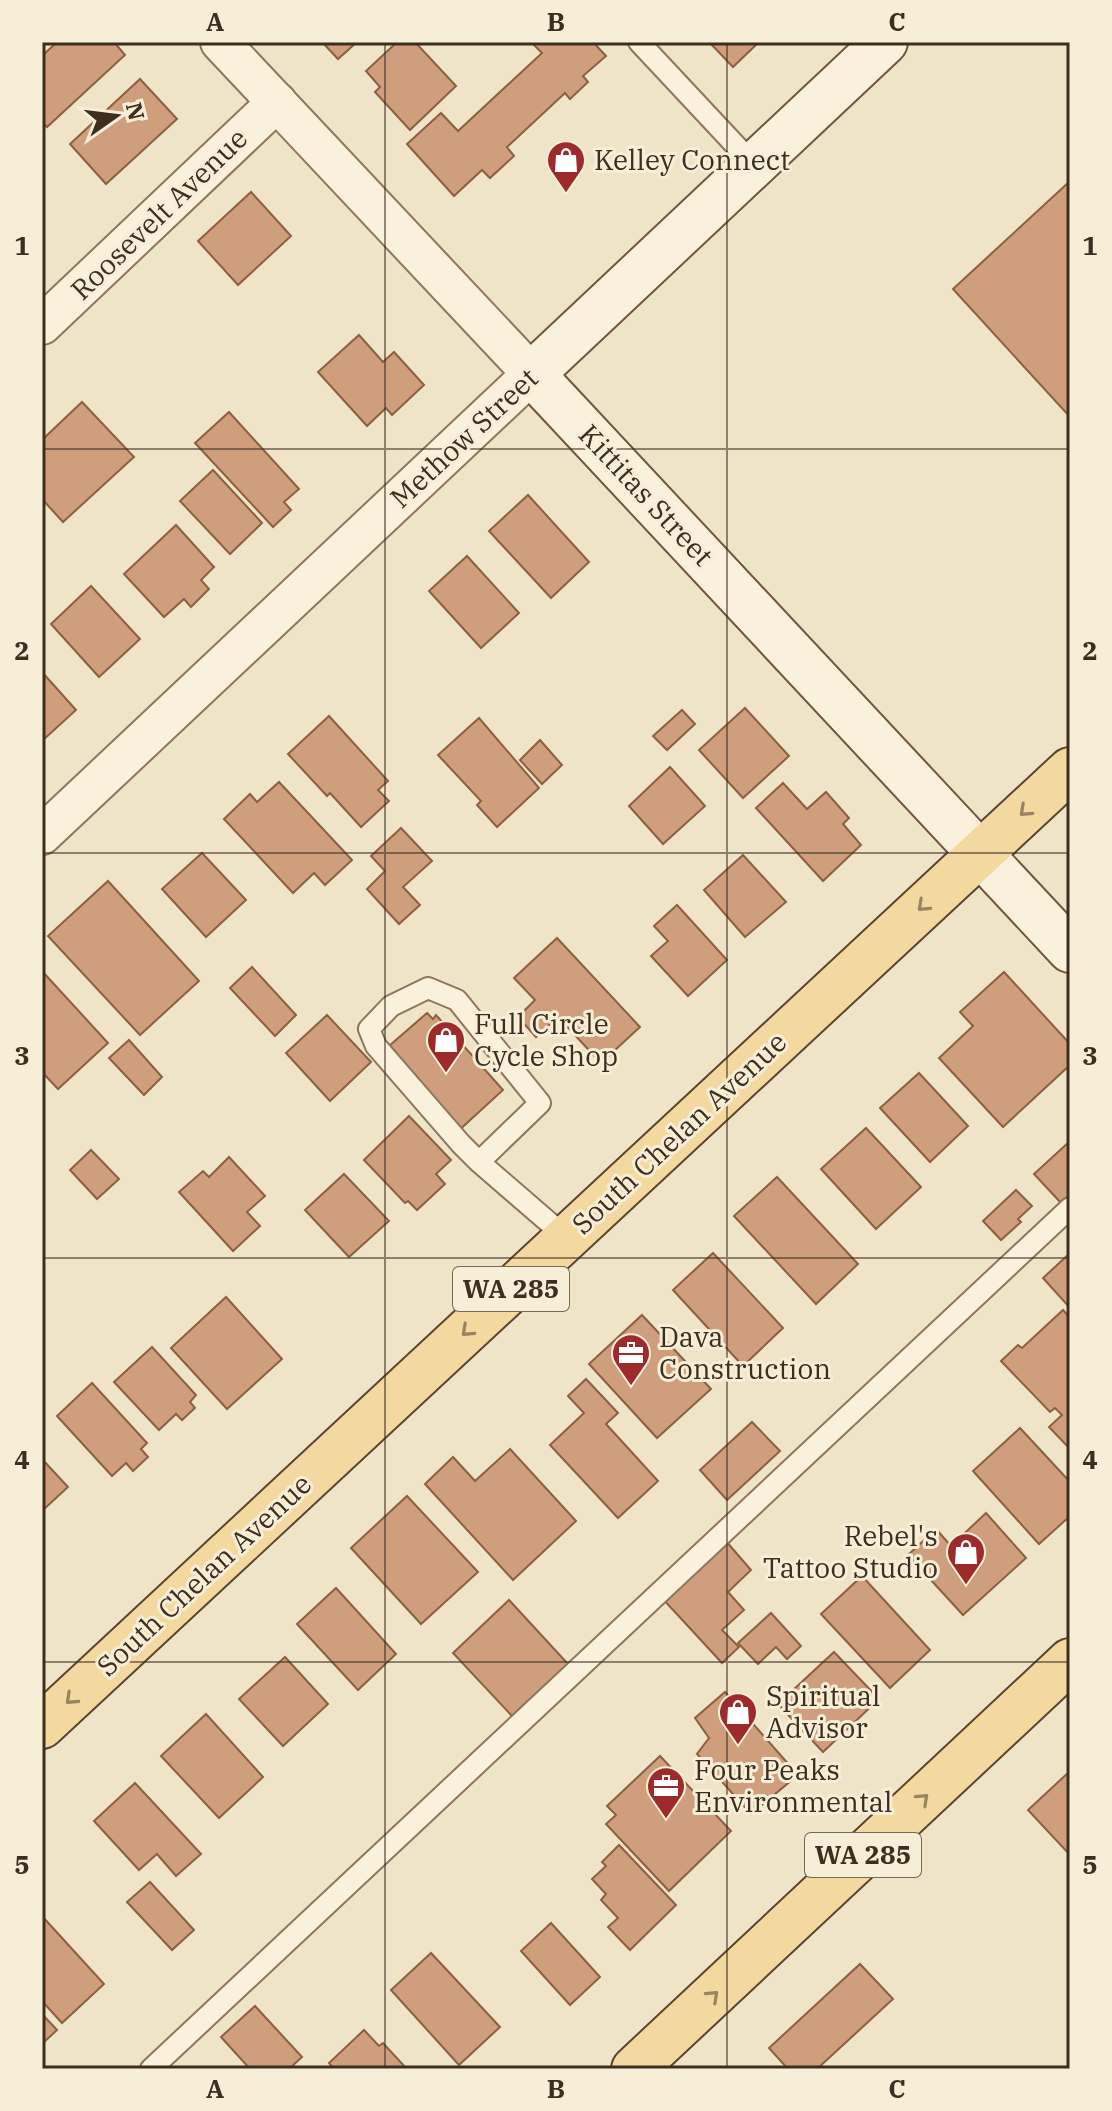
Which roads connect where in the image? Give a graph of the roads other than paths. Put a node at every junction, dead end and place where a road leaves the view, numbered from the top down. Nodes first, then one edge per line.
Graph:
1 (220, 42) edge
2 (639, 42) edge
3 (885, 42) edge
4 (277, 102) junction
5 (754, 165) junction
6 (42, 325) edge
7 (532, 374) junction
8 (1070, 770) edge
9 (42, 835) edge
10 (981, 852) junction
11 (1070, 950) edge
12 (479, 1162) junction
13 (1070, 1208) edge
14 (567, 1238) junction
15 (1070, 1661) edge
16 (42, 1726) edge
17 (655, 2062) edge
18 (151, 2069) edge

1 - 4 street, Kittitas Street
2 - 5 lane
3 - 5 street, Methow Street
4 - 6 street, Roosevelt Avenue
4 - 7 street, Kittitas Street
5 - 7 street, Methow Street
7 - 9 street, Methow Street
7 - 10 street, Kittitas Street
8 -> 10 main road, South Chelan Avenue / WA 285
10 - 11 street, Kittitas Street
10 -> 14 main road, South Chelan Avenue / WA 285
12 - 12 lane
12 - 14 lane
13 - 18 lane
14 -> 16 main road, South Chelan Avenue / WA 285
17 -> 15 main road, WA 285

